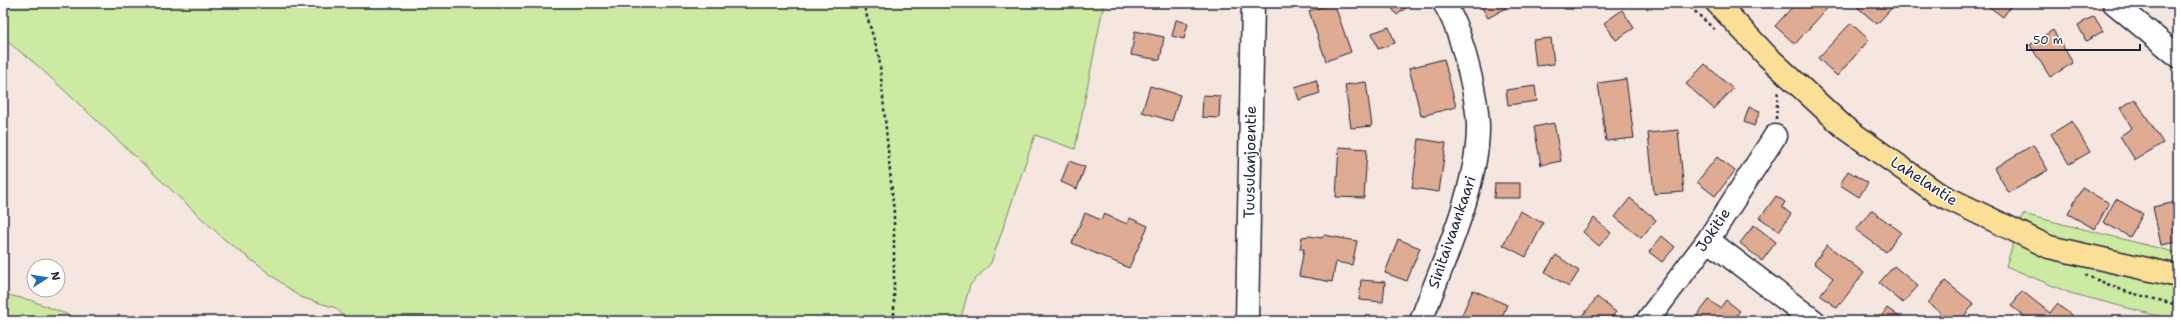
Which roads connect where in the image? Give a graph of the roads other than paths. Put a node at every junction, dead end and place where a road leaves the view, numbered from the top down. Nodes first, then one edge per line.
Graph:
1 (1252, 3) edge
2 (1444, 3) edge
3 (1717, 3) edge
4 (2114, 3) edge
5 (2178, 56) edge
6 (1775, 136) road end
7 (1708, 240) junction
8 (2178, 276) edge
9 (1247, 321) edge
10 (1421, 321) edge
11 (1647, 321) edge
12 (1814, 321) edge

1 - 9 street, Tuusulanjoentie
2 - 10 street, Sinitaivaankaari
3 - 8 main road, Lahelantie
4 - 5 street
6 - 7 street, Jokitie
7 - 11 street, Jokitie
7 - 12 street

